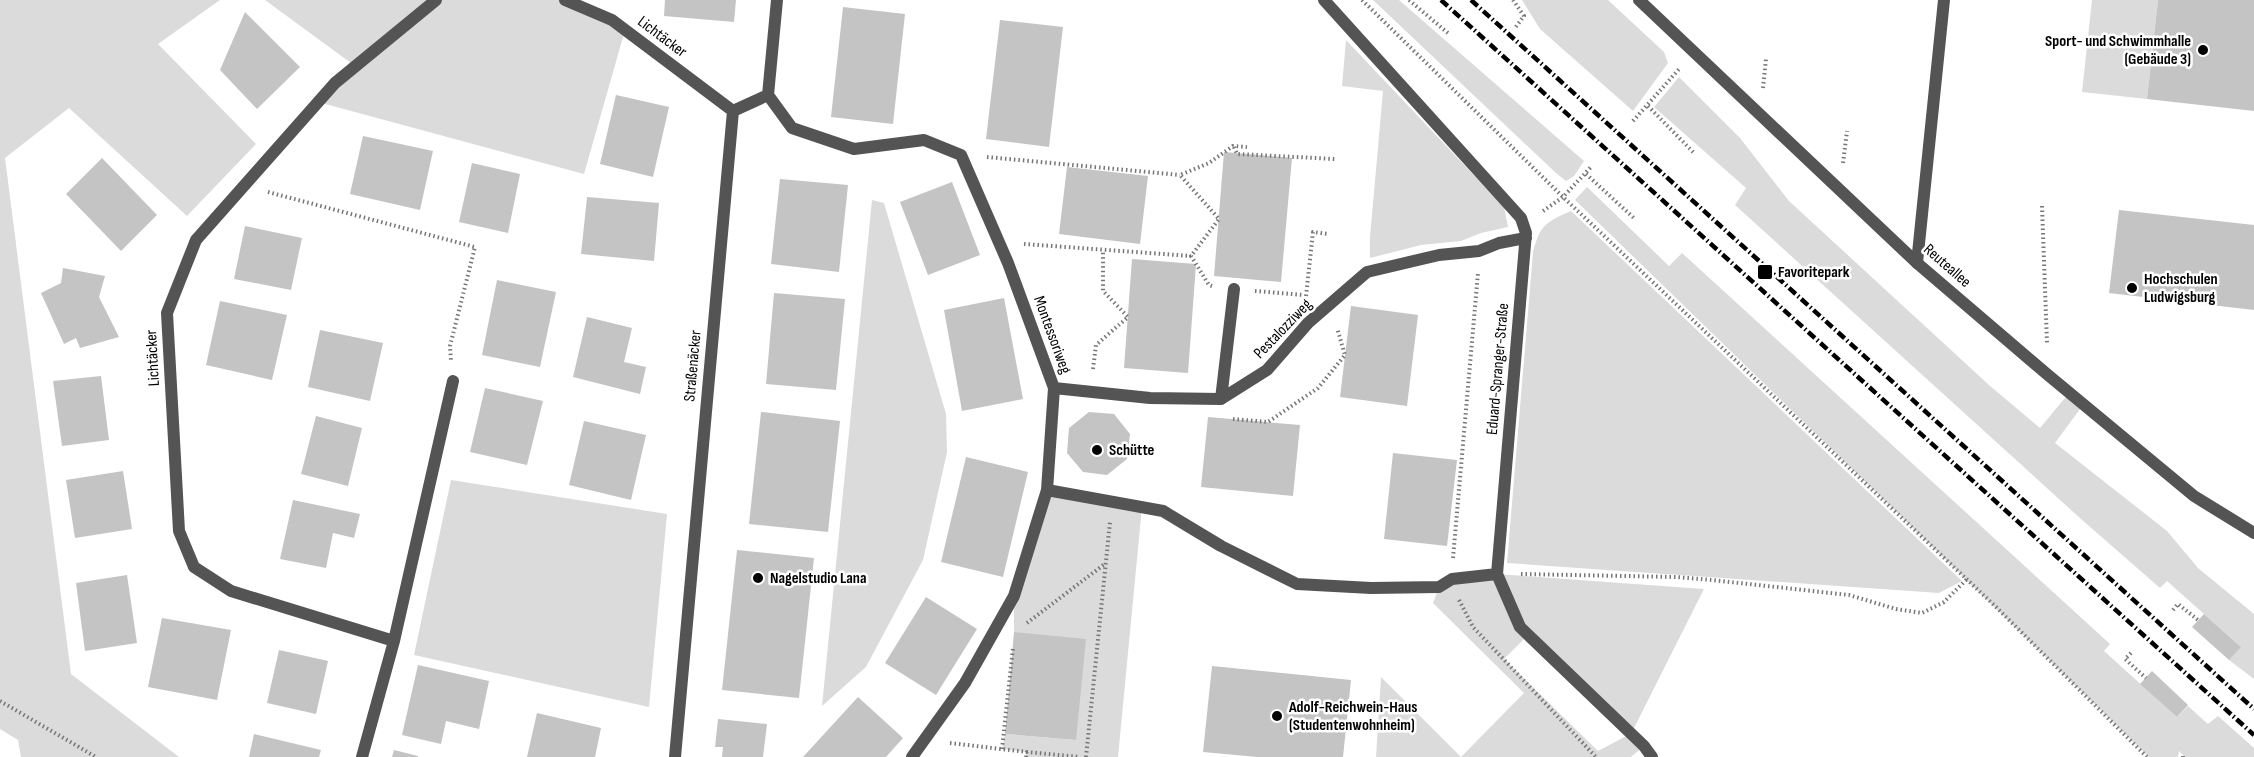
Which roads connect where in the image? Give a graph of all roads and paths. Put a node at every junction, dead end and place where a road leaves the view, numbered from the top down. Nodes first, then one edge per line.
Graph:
1 (436, 0) edge
2 (566, 0) edge
3 (777, 0) edge
4 (1324, 0) edge
5 (1362, 0) edge
6 (1409, 0) edge
7 (1513, 0) edge
8 (1639, 0) edge
9 (1944, 0) edge
10 (1515, 28) dead end
11 (1449, 34) dead end
12 (1694, 51) junction
13 (768, 95) junction
14 (1648, 106) junction
15 (733, 111) junction
16 (1633, 121) dead end
17 (1233, 146) junction
18 (1247, 147) dead end
19 (1694, 153) dead end
20 (961, 155) junction
21 (1335, 159) dead end
22 (1591, 167) dead end
23 (1586, 174) junction
24 (1180, 175) junction
25 (244, 185) junction
26 (1563, 197) junction
27 (2042, 206) dead end
28 (1635, 219) dead end
29 (1328, 234) dead end
30 (1526, 238) junction
31 (999, 242) junction
32 (1103, 251) junction
33 (1191, 256) junction
34 (1917, 263) junction
35 (1234, 289) junction
36 (1330, 304) junction
37 (2048, 375) junction
38 (453, 381) joint
39 (1054, 388) junction
40 (1091, 392) junction
41 (1221, 399) junction
42 (1047, 490) junction
43 (1112, 502) junction
44 (2254, 533) edge
45 (1106, 562) junction
46 (1497, 574) junction
47 (1967, 579) junction
48 (2173, 609) dead end
49 (2198, 620) dead end
50 (1023, 626) dead end
51 (394, 641) junction
52 (1013, 644) dead end
53 (2131, 653) dead end
54 (2146, 678) dead end
55 (0, 701) edge
56 (925, 740) junction
57 (1002, 749) junction
58 (1026, 755) edge
59 (96, 757) edge
60 (362, 757) edge
61 (675, 757) edge
62 (912, 757) edge
63 (1080, 757) edge
64 (1086, 757) edge
65 (1652, 757) edge
66 (2147, 757) edge

1 - 25 street, Lichtäcker
2 - 15 street, Lichtäcker
3 - 13 street
4 - 30 street, Eduard-Spranger-Straße
5 - 26 path
6 - 11 path
7 - 10 path
8 - 12 street, Reuteallee
9 - 34 street
12 - 14 path
12 - 34 street, Reuteallee
13 - 15 street
13 - 20 street
14 - 16 path
14 - 19 path
15 - 61 street, Straßenäcker
17 - 18 path
17 - 21 path
17 - 24 path
20 - 24 path
20 - 31 street, Montessoriweg
22 - 23 path
23 - 26 path
23 - 28 path
24 - 33 path
25 - 38 path
25 - 51 street, Lichtäcker
26 - 47 path
27 - 37 path
29 - 35 path
30 - 36 street, Pestalozziweg
30 - 46 street, Eduard-Spranger-Straße
31 - 32 path
31 - 39 street, Montessoriweg
32 - 33 path
32 - 40 path
33 - 35 path
34 - 37 street, Reuteallee
35 - 41 street
36 - 41 street, Pestalozziweg
36 - 41 path
37 - 44 street, Reuteallee
38 - 51 street
39 - 40 street
39 - 42 street, Montessoriweg
40 - 41 street
42 - 43 street
42 - 56 street, Montessoriweg
43 - 45 path
43 - 46 street
45 - 50 path
45 - 64 path
46 - 47 path
46 - 65 street, Eduard-Spranger-Straße
47 - 66 path
48 - 49 path
51 - 60 street
52 - 57 path
53 - 54 path
55 - 59 path
56 - 57 path
56 - 62 street, Montessoriweg
57 - 58 path
58 - 63 path

